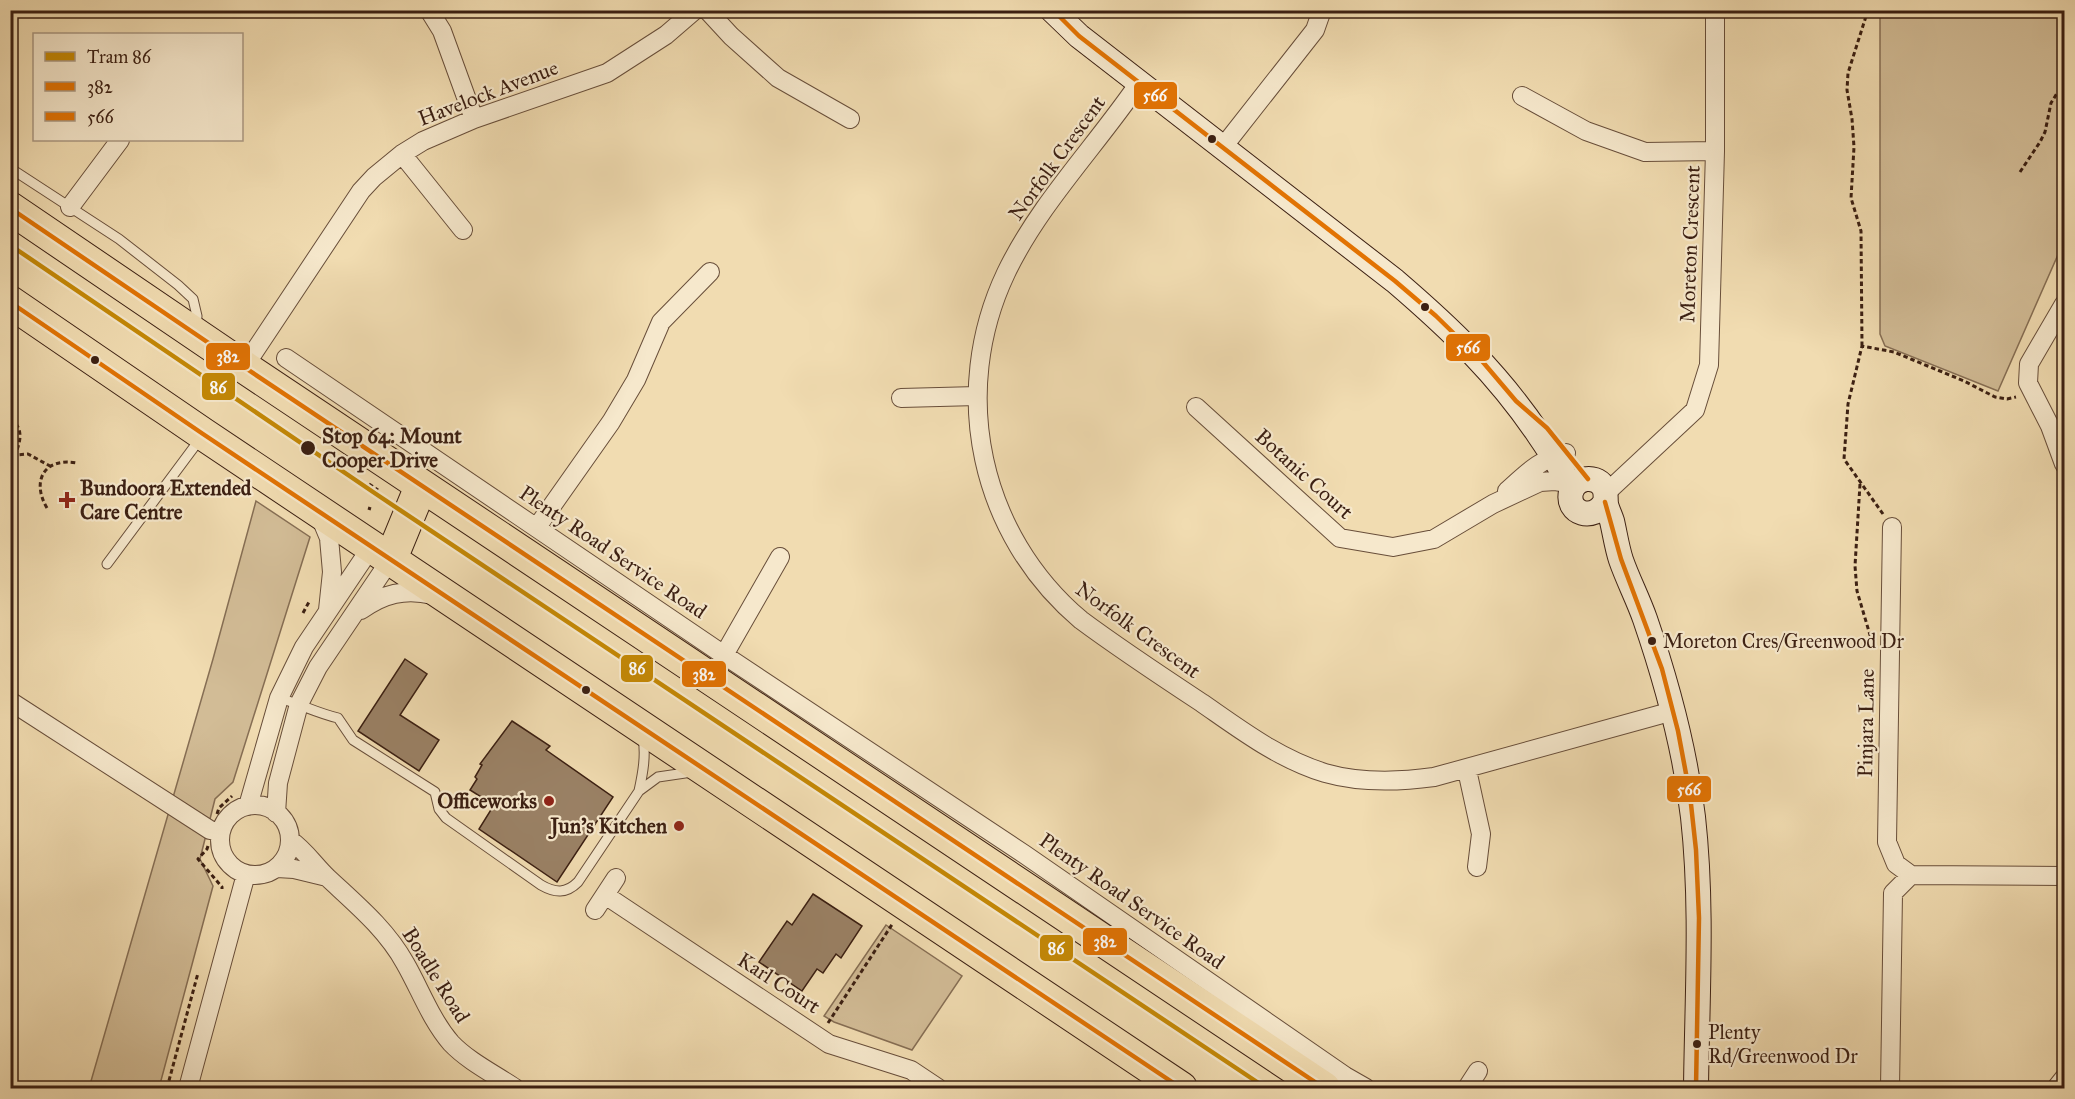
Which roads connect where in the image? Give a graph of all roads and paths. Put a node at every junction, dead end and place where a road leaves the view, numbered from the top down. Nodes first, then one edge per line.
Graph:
1 (429, 10) edge
2 (694, 10) edge
3 (706, 10) edge
4 (1052, 10) edge
5 (1322, 10) edge
6 (1715, 10) edge
7 (1868, 10) edge
8 (2064, 82) edge
9 (1139, 83) junction
10 (1522, 96) dead end
11 (474, 119) junction
12 (850, 119) dead end
13 (119, 141) edge
14 (1223, 147) junction
15 (1715, 151) junction
16 (402, 154) junction
17 (10, 168) edge
18 (2020, 172) dead end
19 (70, 207) junction
20 (10, 208) edge
21 (463, 230) dead end
22 (710, 272) dead end
23 (10, 302) edge
24 (2064, 304) edge
25 (195, 333) junction
26 (1862, 346) junction
27 (286, 358) dead end
28 (244, 368) junction
29 (2028, 383) junction
30 (331, 389) junction
31 (977, 396) junction
32 (901, 398) dead end
33 (291, 399) junction
34 (1196, 407) dead end
35 (10, 420) edge
36 (203, 434) junction
37 (1560, 454) junction
38 (77, 463) dead end
39 (2064, 464) edge
40 (50, 466) junction
41 (1860, 483) junction
42 (369, 484) dead end
43 (421, 486) junction
44 (378, 490) dead end
45 (1589, 492) junction
46 (1493, 504) junction
47 (47, 508) dead end
48 (317, 509) junction
49 (1892, 527) joint
50 (537, 528) junction
51 (381, 553) junction
52 (780, 557) dead end
53 (108, 564) dead end
54 (452, 600) junction
55 (327, 612) junction
56 (352, 617) junction
57 (1890, 646) junction
58 (724, 655) junction
59 (279, 698) junction
60 (10, 701) edge
61 (299, 704) junction
62 (1673, 711) junction
63 (641, 727) junction
64 (863, 765) junction
65 (706, 770) junction
66 (1467, 770) junction
67 (639, 791) junction
68 (248, 806) junction
69 (276, 813) junction
70 (221, 832) junction
71 (290, 840) junction
72 (1478, 867) dead end
73 (276, 868) junction
74 (246, 874) junction
75 (1911, 874) junction
76 (2064, 876) edge
77 (327, 877) junction
78 (616, 878) dead end
79 (906, 904) junction
80 (819, 1037) junction
81 (1478, 1071) dead end
82 (2064, 1078) edge
83 (188, 1089) edge
84 (515, 1089) edge
85 (938, 1089) edge
86 (1181, 1089) edge
87 (1324, 1089) edge
88 (1366, 1089) edge
89 (1467, 1089) edge
90 (1696, 1089) edge
91 (1890, 1089) edge
92 (2056, 1089) edge

1 - 11 street
2 - 11 street, Havelock Avenue
3 - 12 street
4 - 9 street
5 - 14 street
6 - 15 street, Moreton Crescent
7 - 26 path
8 - 18 path
9 - 14 street
9 - 31 street, Norfolk Crescent
10 - 15 street
11 - 16 street, Havelock Avenue
13 - 19 street
14 - 37 street
15 - 45 street, Moreton Crescent
16 - 21 street
16 - 28 street, Havelock Avenue
17 - 19 lane
19 - 25 lane
20 - 25 highway
22 - 50 street
23 - 36 highway
24 - 29 street
25 - 28 highway
26 - 29 path
26 - 41 path
27 - 30 street, Plenty Road Service Road
28 - 33 highway
29 - 39 street
30 - 33 street
30 - 50 street, Plenty Road Service Road
31 - 32 street
31 - 66 street, Norfolk Crescent
33 - 43 highway
34 - 46 street, Botanic Court
35 - 40 path
36 - 48 highway
36 - 53 lane
37 - 45 street
37 - 46 street, Botanic Court
38 - 40 path
40 - 47 path
41 - 49 path
41 - 57 path
42 - 44 path
43 - 51 highway
43 - 64 highway
45 - 46 street, Botanic Court
45 - 62 street
48 - 51 highway
48 - 55 street
49 - 57 street, Pinjara Lane
50 - 58 street, Plenty Road Service Road
51 - 54 highway
51 - 55 street
51 - 56 street
52 - 58 street
54 - 56 street
54 - 63 highway
55 - 59 street
56 - 61 street
57 - 75 street, Pinjara Lane
58 - 64 street, Plenty Road Service Road
59 - 61 lane
59 - 68 street
60 - 70 street
61 - 67 lane
61 - 69 street
62 - 66 street, Norfolk Crescent
62 - 90 street
63 - 65 highway
63 - 67 lane
64 - 87 highway
64 - 88 street, Plenty Road Service Road
65 - 67 lane
65 - 79 highway
66 - 72 street
68 - 69 street
68 - 70 street
69 - 71 street
70 - 74 street
71 - 73 street
71 - 77 street, Boadle Road
73 - 74 street
73 - 77 street, Boadle Road
74 - 83 street
75 - 76 street
75 - 91 street
77 - 84 street, Boadle Road
78 - 80 street, Karl Court
79 - 80 path
79 - 86 highway
80 - 85 street, Karl Court
81 - 89 street
82 - 92 street

